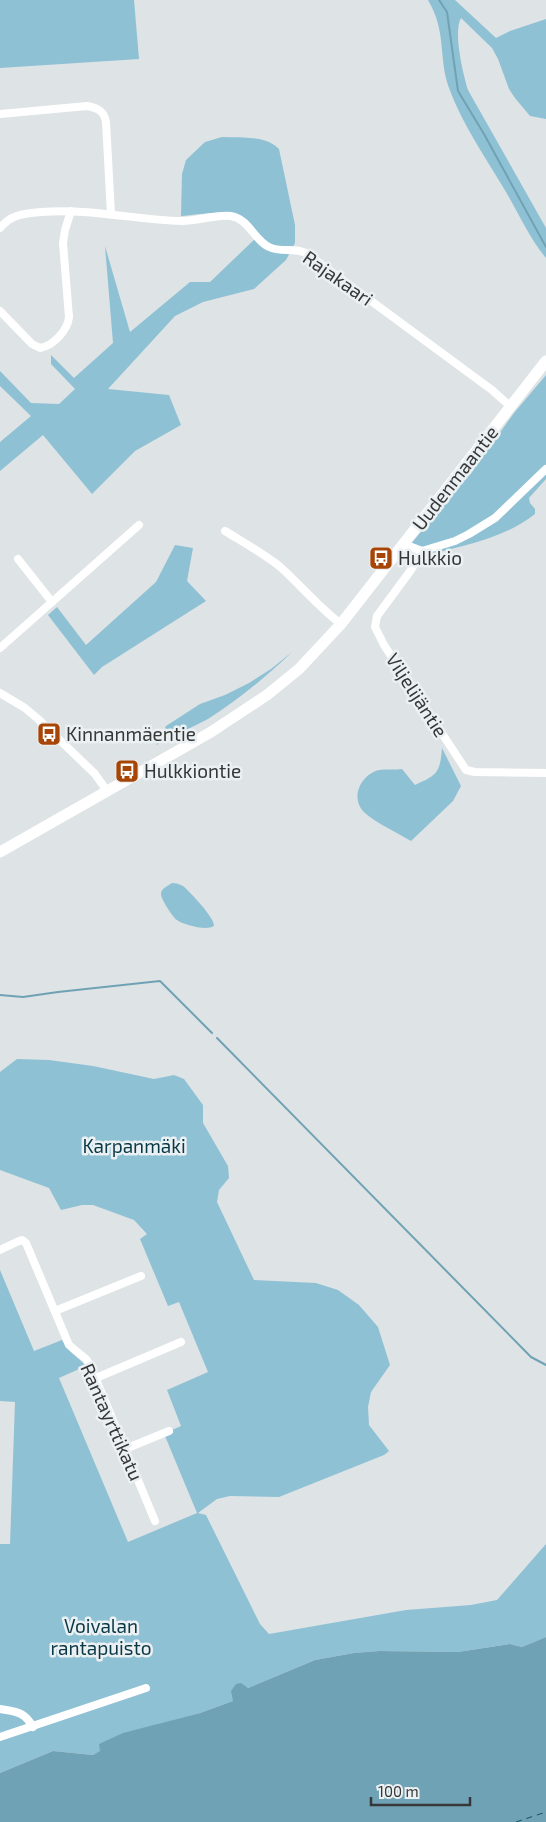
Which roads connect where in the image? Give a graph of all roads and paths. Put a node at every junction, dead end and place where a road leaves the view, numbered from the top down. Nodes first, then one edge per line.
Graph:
1 (0, 114) edge
2 (71, 211) junction
3 (111, 214) junction
4 (0, 228) edge
5 (0, 311) edge
6 (546, 361) edge
7 (510, 406) junction
8 (546, 469) edge
9 (138, 525) dead end
10 (225, 531) dead end
11 (404, 544) junction
12 (422, 550) junction
13 (18, 559) dead end
14 (52, 602) junction
15 (341, 624) junction
16 (0, 648) edge
17 (0, 693) edge
18 (546, 773) edge
19 (107, 791) junction
20 (0, 852) edge
21 (0, 1250) edge
22 (141, 1276) dead end
23 (55, 1311) junction
24 (181, 1342) dead end
25 (96, 1378) junction
26 (169, 1431) dead end
27 (126, 1448) junction
28 (156, 1522) dead end
29 (146, 1688) dead end
30 (0, 1709) edge
31 (33, 1727) junction
32 (0, 1737) edge

1 - 3 street
2 - 3 street, Rajakaari
2 - 4 street, Rajakaari
2 - 5 street
3 - 7 street, Rajakaari
6 - 7 main road, Uudenmaantie
7 - 11 main road, Uudenmaantie
8 - 12 street
9 - 14 street
10 - 15 street
11 - 12 street
11 - 15 main road, Uudenmaantie
12 - 18 street, Viljelijäntie
13 - 14 street
14 - 16 street
15 - 19 main road, Uudenmaantie
17 - 19 street
19 - 20 main road, Uudenmaantie
21 - 23 street, Rantayrttikatu
22 - 23 street
23 - 25 street, Rantayrttikatu
24 - 25 street
25 - 27 street, Rantayrttikatu
26 - 27 street
27 - 28 street, Rantayrttikatu
29 - 31 street
30 - 31 street
31 - 32 street

